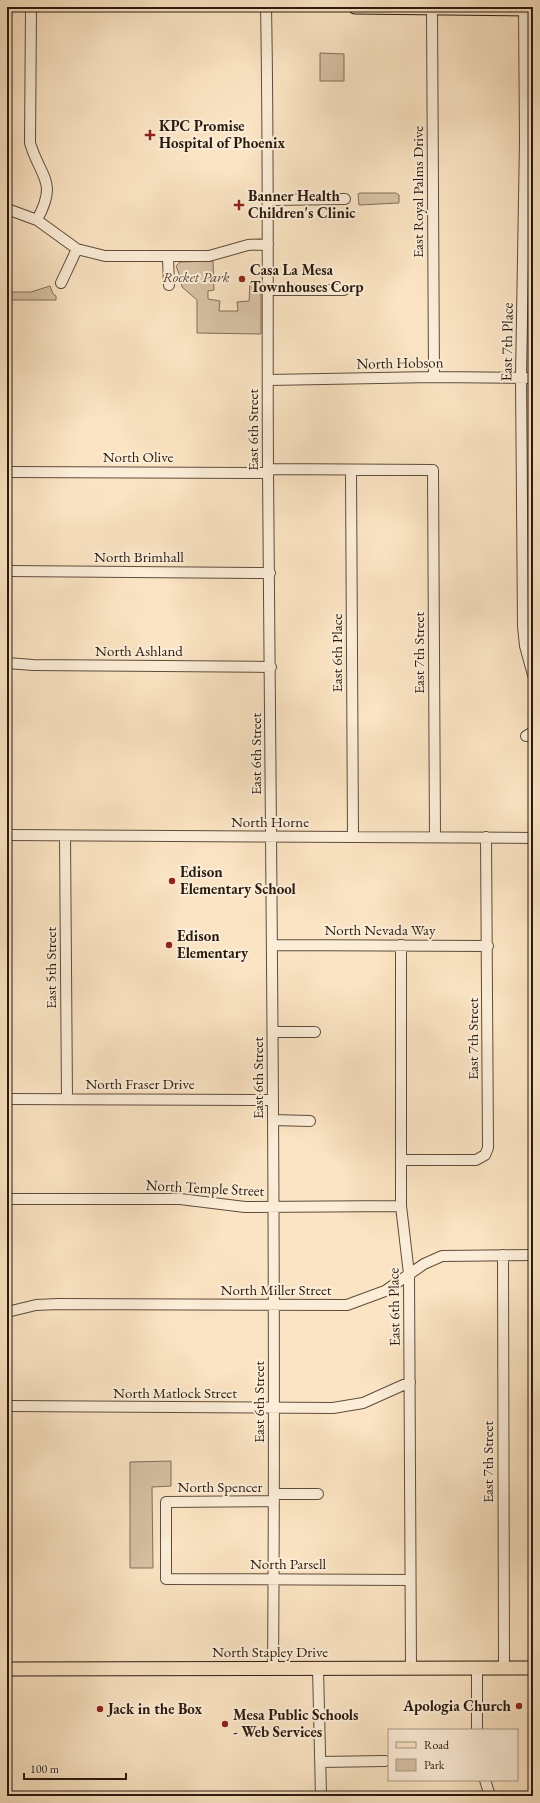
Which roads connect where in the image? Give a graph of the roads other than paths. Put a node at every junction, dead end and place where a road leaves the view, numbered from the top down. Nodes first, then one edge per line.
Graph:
1 (31, 7) edge
2 (266, 7) edge
3 (355, 7) edge
4 (432, 8) edge
5 (528, 9) edge
6 (529, 111) edge
7 (345, 199) dead end
8 (269, 200) junction
9 (7, 209) edge
10 (37, 220) junction
11 (268, 244) junction
12 (77, 249) junction
13 (168, 257) junction
14 (61, 283) dead end
15 (169, 285) dead end
16 (268, 290) junction
17 (344, 290) dead end
18 (434, 377) junction
19 (521, 377) junction
20 (533, 378) edge
21 (268, 380) junction
22 (351, 470) junction
23 (433, 470) joint
24 (268, 471) junction
25 (7, 472) edge
26 (7, 571) edge
27 (270, 573) junction
28 (7, 663) edge
29 (271, 667) junction
30 (533, 674) edge
31 (7, 835) edge
32 (66, 836) junction
33 (272, 837) junction
34 (354, 837) junction
35 (435, 837) junction
36 (486, 837) junction
37 (533, 838) edge
38 (273, 945) junction
39 (400, 946) junction
40 (488, 946) junction
41 (273, 1032) junction
42 (315, 1032) dead end
43 (7, 1099) edge
44 (66, 1099) junction
45 (273, 1100) junction
46 (273, 1120) junction
47 (310, 1121) dead end
48 (401, 1160) junction
49 (7, 1199) edge
50 (273, 1206) junction
51 (401, 1206) junction
52 (502, 1255) junction
53 (533, 1255) edge
54 (409, 1274) junction
55 (274, 1305) junction
56 (7, 1312) edge
57 (410, 1382) junction
58 (7, 1406) edge
59 (274, 1408) junction
60 (318, 1494) dead end
61 (274, 1498) junction
62 (166, 1579) joint
63 (274, 1580) junction
64 (410, 1580) junction
65 (273, 1668) junction
66 (318, 1668) junction
67 (411, 1668) junction
68 (477, 1668) junction
69 (504, 1668) junction
70 (533, 1668) edge
71 (7, 1669) edge
72 (477, 1729) edge
73 (385, 1761) dead end
74 (320, 1762) junction
75 (485, 1781) edge
76 (321, 1796) edge
77 (490, 1796) edge

1 - 10 street
2 - 8 street, East 6th Street
3 - 4 main road
4 - 5 main road
4 - 18 street, East Royal Palms Drive
5 - 6 street, East 7th Place
6 - 19 street, East 7th Place
7 - 8 street
8 - 11 street, East 6th Street
9 - 10 street
10 - 12 street
11 - 13 street
11 - 16 street, East 6th Street
12 - 13 street
12 - 14 street
13 - 15 street
16 - 17 street
16 - 21 street, East 6th Street
18 - 19 street, North Hobson
18 - 21 street, North Hobson
19 - 20 street, North Hobson
19 - 30 street, East 7th Place
21 - 24 street, East 6th Street
22 - 23 street, North Olive
22 - 24 street, North Olive
22 - 34 street, East 6th Place
23 - 35 street, East 7th Street
24 - 25 street, North Olive
24 - 27 street, East 6th Street
26 - 27 street, North Brimhall
27 - 29 street, East 6th Street
28 - 29 street, North Ashland
29 - 33 street, East 6th Street
31 - 32 street, North Horne
32 - 33 street, North Horne
32 - 44 street, East 5th Street
33 - 34 street, North Horne
33 - 38 street, East 6th Street
34 - 35 street, North Horne
35 - 36 street, North Horne
36 - 37 street, North Horne
36 - 40 street, East 7th Street
38 - 39 street, North Nevada Way
38 - 41 street, East 6th Street
39 - 40 street, North Nevada Way
39 - 48 street, East 6th Place
40 - 48 street, East 7th Street
41 - 42 street
41 - 45 street, East 6th Street
43 - 44 street, North Fraser Drive
44 - 45 street, North Fraser Drive
45 - 46 street, East 6th Street
46 - 47 street
46 - 50 street, East 6th Street
48 - 51 street, East 6th Place
49 - 50 street, North Temple Street
50 - 51 street, North Temple Street
50 - 55 street, East 6th Street
51 - 54 street, East 6th Place
52 - 53 street, North Miller Street
52 - 54 street, North Miller Street
52 - 69 street, East 7th Street
54 - 55 street, North Miller Street
54 - 57 street, East 6th Place
55 - 56 street, North Miller Street
55 - 59 street, East 6th Street
57 - 59 street, North Matlock Street
57 - 64 street, East 6th Place
58 - 59 street, North Matlock Street
59 - 61 street, East 6th Street
60 - 61 street, North Spencer
61 - 62 street, North Spencer
61 - 63 street, East 6th Street
62 - 63 street, North Parsell
63 - 64 street, North Parsell
63 - 65 street, East 6th Street
64 - 67 street, East 6th Place
65 - 66 main road, North Stapley Drive
65 - 71 main road, North Stapley Drive
66 - 67 main road, North Stapley Drive
66 - 74 street
67 - 68 main road, North Stapley Drive
68 - 69 main road, North Stapley Drive
68 - 72 street
69 - 70 main road, North Stapley Drive
73 - 74 street
74 - 76 street
75 - 77 street

